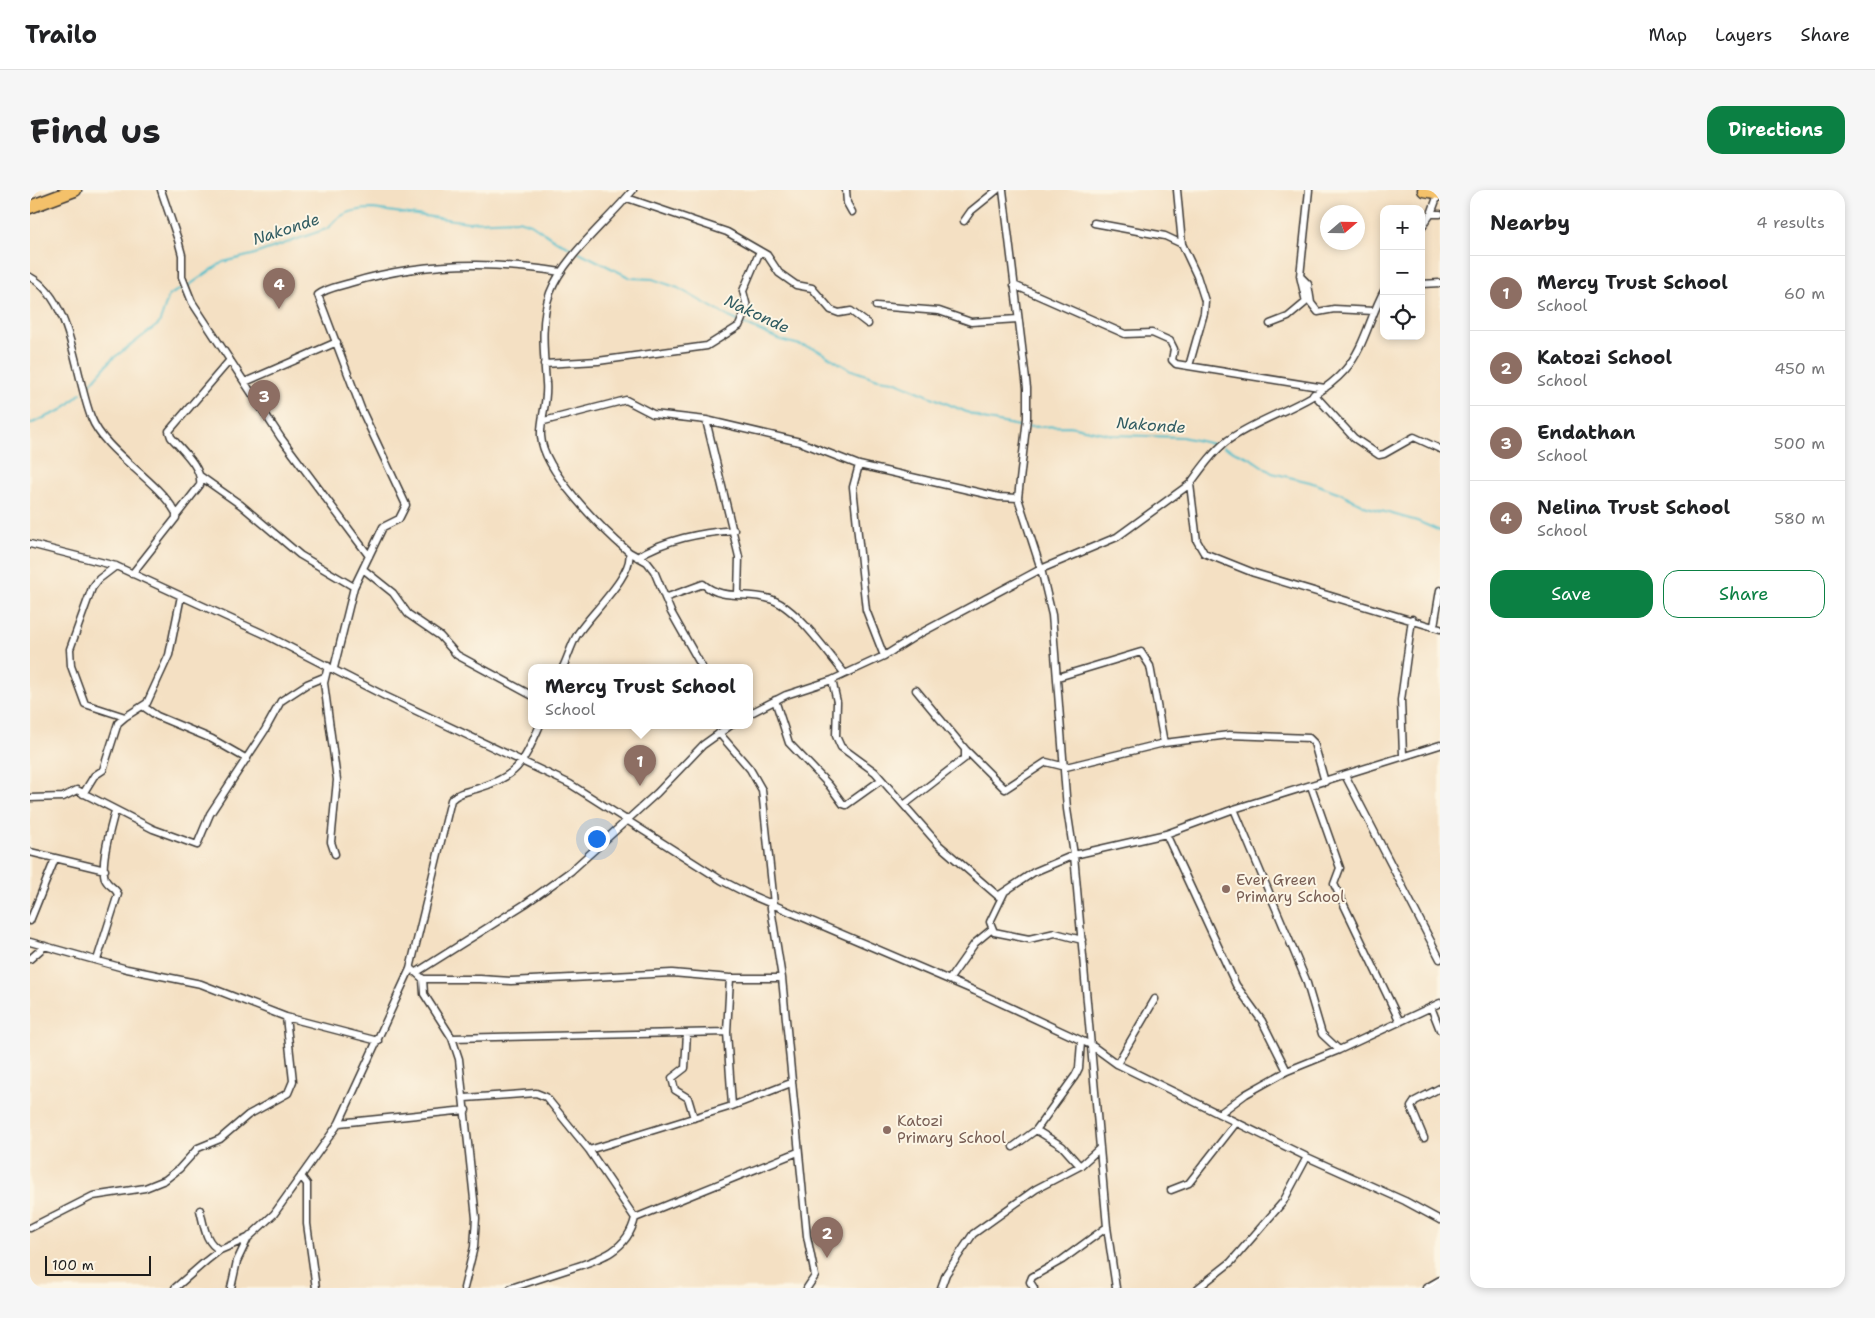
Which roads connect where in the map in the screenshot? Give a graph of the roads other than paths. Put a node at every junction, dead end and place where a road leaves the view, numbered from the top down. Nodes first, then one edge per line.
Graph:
1 (75, 190) edge
2 (161, 190) edge
3 (633, 190) edge
4 (846, 190) edge
5 (996, 190) edge
6 (1003, 190) edge
7 (1176, 190) edge
8 (1309, 190) edge
9 (1424, 190) edge
10 (1439, 193) edge
11 (627, 198) junction
12 (30, 207) edge
13 (852, 212) dead end
14 (1431, 214) junction
15 (1440, 214) edge
16 (964, 221) dead end
17 (1425, 222) edge
18 (1094, 223) dead end
19 (1182, 244) junction
20 (760, 251) junction
21 (561, 272) junction
22 (1300, 276) junction
23 (30, 277) edge
24 (1440, 283) edge
25 (1425, 284) edge
26 (1014, 285) junction
27 (1382, 295) edge
28 (876, 306) dead end
29 (1374, 311) junction
30 (1018, 319) junction
31 (868, 324) dead end
32 (1270, 324) dead end
33 (337, 342) junction
34 (230, 360) junction
35 (544, 364) junction
36 (1189, 366) junction
37 (245, 382) junction
38 (1325, 388) junction
39 (1314, 394) junction
40 (706, 420) junction
41 (544, 421) junction
42 (1440, 449) edge
43 (859, 464) junction
44 (200, 476) junction
45 (1190, 484) junction
46 (1018, 498) junction
47 (176, 516) junction
48 (734, 530) junction
49 (30, 544) edge
50 (629, 552) junction
51 (369, 556) junction
52 (636, 556) junction
53 (116, 566) junction
54 (363, 569) junction
55 (1041, 569) junction
56 (132, 574) junction
57 (354, 587) junction
58 (1440, 590) edge
59 (738, 594) junction
60 (181, 596) junction
61 (666, 598) junction
62 (1412, 620) junction
63 (1437, 627) edge
64 (884, 656) junction
65 (564, 664) edge
66 (700, 664) edge
67 (331, 667) junction
68 (845, 674) junction
69 (324, 676) junction
70 (1058, 677) junction
71 (832, 680) junction
72 (916, 690) dead end
73 (528, 693) edge
74 (775, 700) junction
75 (144, 707) junction
76 (753, 712) edge
77 (125, 717) junction
78 (538, 729) edge
79 (725, 729) edge
80 (719, 733) junction
81 (1164, 743) junction
82 (1439, 747) edge
83 (965, 750) junction
84 (1403, 755) junction
85 (247, 759) junction
86 (524, 762) junction
87 (1066, 767) junction
88 (1345, 775) junction
89 (881, 780) junction
90 (1325, 782) junction
91 (1311, 786) junction
92 (82, 794) junction
93 (30, 798) edge
94 (904, 805) junction
95 (1234, 809) junction
96 (115, 810) junction
97 (627, 821) junction
98 (1166, 834) junction
99 (30, 852) edge
100 (335, 854) dead end
101 (1074, 855) junction
102 (54, 859) junction
103 (105, 870) junction
104 (1004, 893) junction
105 (772, 903) junction
106 (30, 921) edge
107 (992, 929) junction
108 (1082, 940) junction
109 (30, 942) edge
110 (45, 946) junction
111 (30, 959) edge
112 (1440, 959) edge
113 (97, 960) junction
114 (413, 970) junction
115 (730, 978) junction
116 (782, 978) junction
117 (423, 979) junction
118 (949, 980) junction
119 (1155, 999) dead end
120 (1440, 1003) edge
121 (1431, 1007) junction
122 (286, 1018) junction
123 (1400, 1022) junction
124 (1440, 1030) edge
125 (727, 1032) junction
126 (686, 1033) junction
127 (452, 1038) junction
128 (378, 1041) junction
129 (1081, 1042) junction
130 (1091, 1045) junction
131 (1339, 1050) junction
132 (1117, 1064) junction
133 (1287, 1071) junction
134 (791, 1083) junction
135 (1440, 1088) edge
136 (465, 1098) junction
137 (732, 1106) junction
138 (466, 1110) junction
139 (1218, 1114) junction
140 (694, 1118) junction
141 (339, 1123) junction
142 (1236, 1123) junction
143 (1036, 1130) junction
144 (1424, 1138) dead end
145 (1013, 1147) dead end
146 (1100, 1148) junction
147 (589, 1150) junction
148 (798, 1152) junction
149 (1307, 1158) junction
150 (1080, 1166) junction
151 (301, 1176) junction
152 (1172, 1190) dead end
153 (200, 1210) dead end
154 (635, 1218) junction
155 (1440, 1220) edge
156 (1107, 1227) junction
157 (30, 1228) edge
158 (248, 1238) junction
159 (220, 1250) junction
160 (1440, 1280) edge
161 (175, 1288) edge
162 (232, 1288) edge
163 (316, 1288) edge
164 (464, 1288) edge
165 (511, 1288) edge
166 (807, 1288) edge
167 (941, 1288) edge
168 (1034, 1288) edge
169 (1116, 1288) edge
170 (1198, 1288) edge
171 (1426, 1288) edge

1 - 12 highway
2 - 34 street
3 - 11 street
4 - 13 street
5 - 16 street
6 - 26 street
7 - 19 street
8 - 22 street
9 - 10 highway
10 - 14 street
11 - 20 street
11 - 21 street
14 - 15 street
14 - 17 street
18 - 19 street
19 - 36 street
20 - 31 street
20 - 35 street
21 - 33 street
21 - 35 street
22 - 29 street
22 - 32 street
23 - 47 street
24 - 25 street
26 - 30 street
26 - 36 street
27 - 29 street
28 - 30 street
29 - 38 street
30 - 46 street
33 - 37 street
33 - 51 street
34 - 37 street
34 - 44 street
35 - 41 street
36 - 38 street
37 - 51 street
38 - 39 street
39 - 42 street
39 - 45 street
40 - 41 street
40 - 43 street
40 - 48 street
41 - 50 street
43 - 46 street
43 - 64 street
44 - 47 street
44 - 57 street
45 - 55 street
45 - 62 street
46 - 55 street
47 - 56 street
48 - 52 street
48 - 59 street
49 - 53 street
50 - 52 street
50 - 65 street
51 - 54 street
52 - 61 street
53 - 56 street
53 - 77 street
54 - 57 street
54 - 73 street
55 - 64 street
55 - 70 street
56 - 60 street
57 - 67 street
58 - 63 street
59 - 61 street
59 - 68 street
60 - 67 street
60 - 75 street
61 - 66 street
62 - 63 street
62 - 84 street
64 - 68 street
67 - 69 street
67 - 86 street
68 - 71 street
69 - 85 street
69 - 100 street
70 - 81 street
70 - 87 street
71 - 74 street
71 - 89 street
72 - 83 street
74 - 76 street
74 - 89 street
75 - 77 street
75 - 85 street
77 - 92 street
78 - 86 street
79 - 80 street
80 - 97 street
80 - 105 street
81 - 87 street
81 - 90 street
82 - 84 street
83 - 87 street
83 - 94 street
84 - 88 street
85 - 96 street
86 - 97 street
86 - 114 street
87 - 101 street
88 - 90 street
88 - 112 street
89 - 94 street
90 - 91 street
91 - 95 street
91 - 123 street
92 - 93 street
92 - 96 street
94 - 104 street
95 - 98 street
95 - 131 street
96 - 103 street
97 - 105 street
97 - 114 street
98 - 101 street
98 - 133 street
99 - 102 street
101 - 104 street
101 - 108 street
102 - 103 street
102 - 106 street
103 - 113 street
104 - 107 street
105 - 116 street
105 - 118 street
107 - 108 street
107 - 118 street
108 - 130 street
109 - 110 street
110 - 111 street
110 - 113 street
113 - 122 street
114 - 117 street
114 - 128 street
115 - 116 street
115 - 117 street
115 - 125 street
116 - 134 street
117 - 127 street
118 - 129 street
119 - 132 street
120 - 121 street
121 - 123 street
121 - 124 street
122 - 128 street
122 - 157 street
123 - 131 street
125 - 126 street
125 - 137 street
126 - 127 street
126 - 140 street
127 - 136 street
128 - 141 street
129 - 130 street
129 - 143 street
130 - 132 street
130 - 146 street
131 - 133 street
132 - 139 street
133 - 139 street
134 - 137 street
134 - 148 street
135 - 144 street
136 - 138 street
136 - 147 street
137 - 140 street
138 - 141 street
138 - 164 street
139 - 142 street
140 - 147 street
141 - 151 street
142 - 149 street
142 - 152 street
143 - 145 street
143 - 150 street
146 - 150 street
146 - 156 street
147 - 154 street
148 - 154 street
148 - 166 street
149 - 155 street
149 - 170 street
150 - 167 street
151 - 158 street
151 - 163 street
153 - 159 street
154 - 165 street
156 - 168 street
156 - 169 street
158 - 159 street
158 - 162 street
159 - 161 street
160 - 171 street

